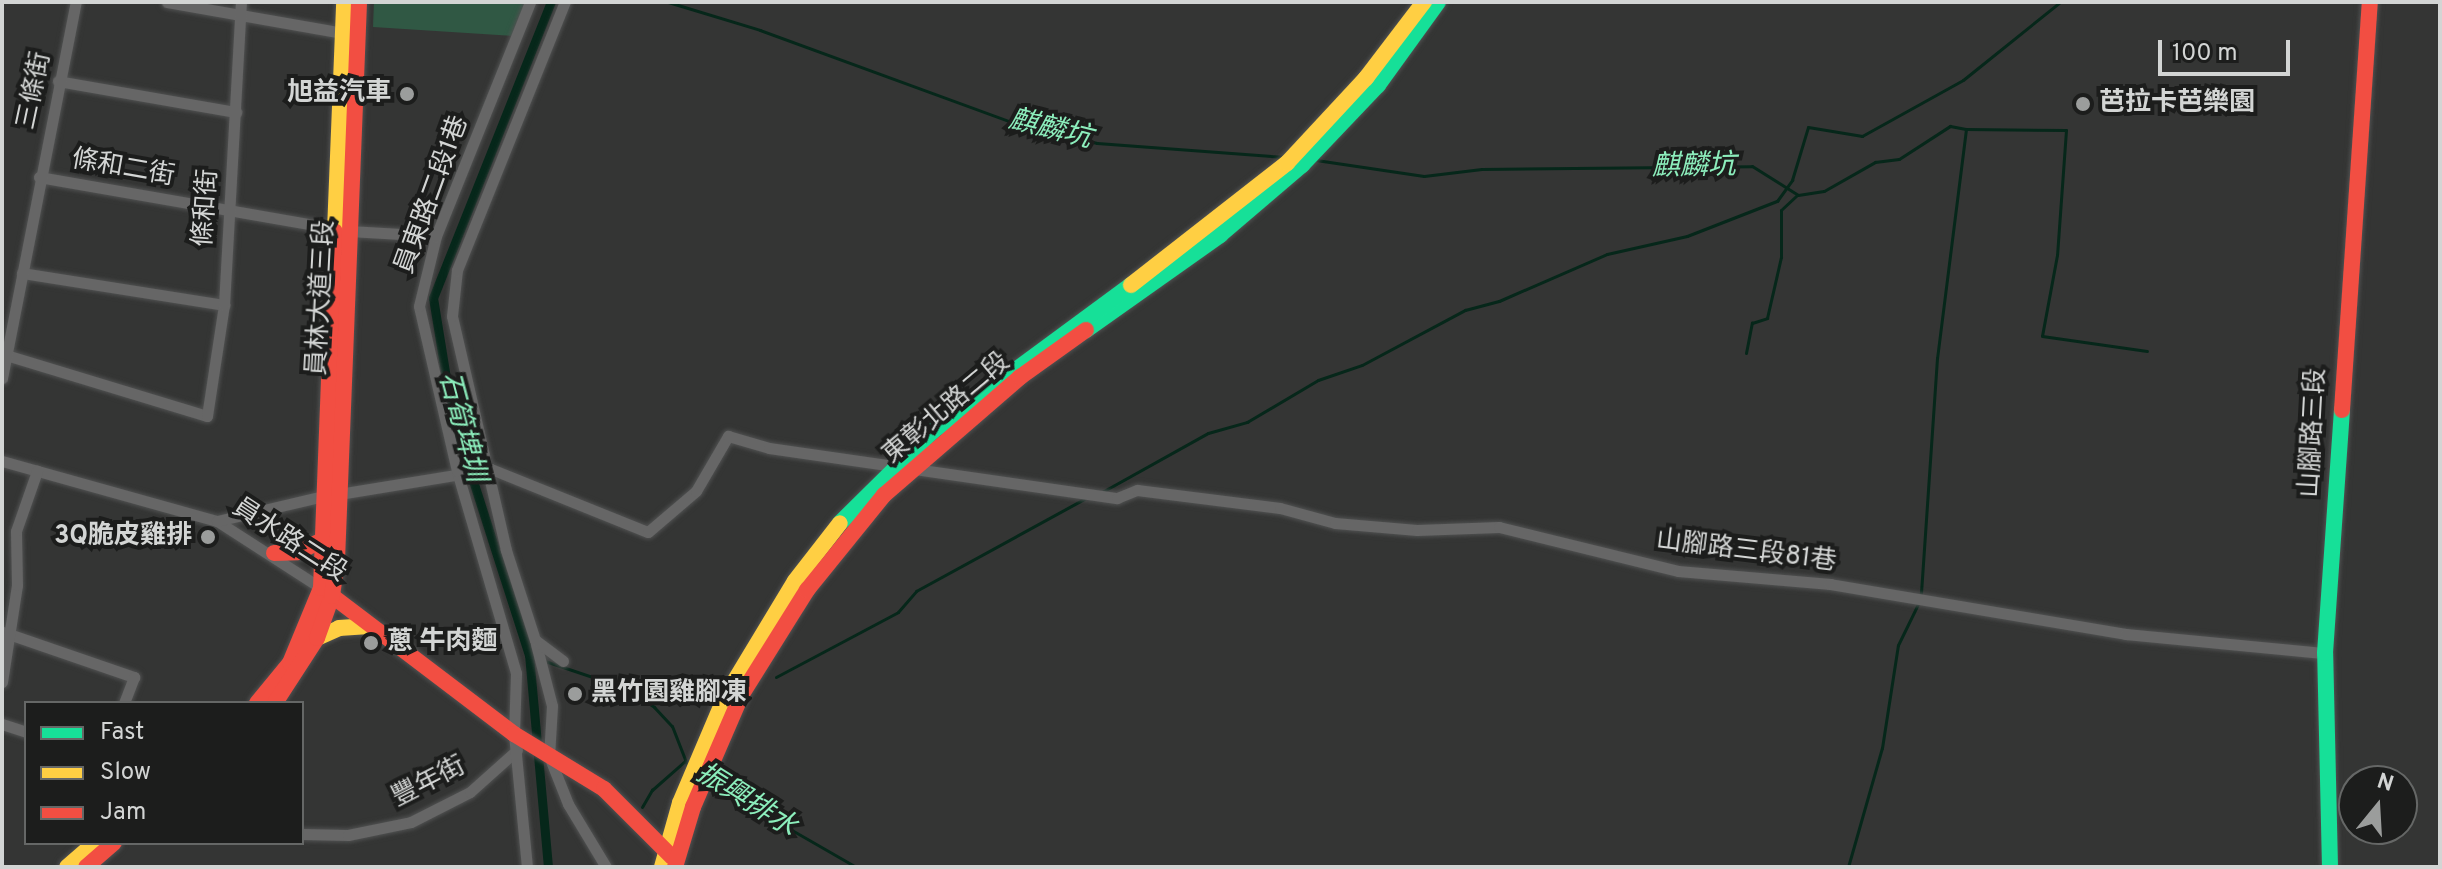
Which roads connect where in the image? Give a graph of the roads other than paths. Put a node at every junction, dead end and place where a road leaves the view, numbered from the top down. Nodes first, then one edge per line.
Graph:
1 (76, 2) edge
2 (167, 2) edge
3 (344, 2) edge
4 (359, 2) edge
5 (530, 2) edge
6 (565, 2) edge
7 (1424, 2) edge
8 (1438, 2) edge
9 (2370, 2) edge
10 (241, 8) edge
11 (343, 33) junction
12 (58, 81) junction
13 (236, 112) junction
14 (1299, 160) junction
15 (39, 177) junction
16 (229, 209) junction
17 (342, 229) junction
18 (436, 236) junction
19 (22, 273) junction
20 (224, 305) junction
21 (6, 355) junction
22 (2, 378) edge
23 (2, 461) edge
24 (900, 468) junction
25 (491, 469) junction
26 (37, 471) junction
27 (457, 471) junction
28 (332, 495) junction
29 (217, 521) junction
30 (323, 540) junction
31 (274, 553) junction
32 (327, 592) junction
33 (369, 626) junction
34 (5, 633) edge
35 (317, 638) junction
36 (535, 640) junction
37 (2325, 653) junction
38 (563, 661) dead end
39 (2, 682) edge
40 (125, 701) edge
41 (259, 701) edge
42 (276, 701) edge
43 (2, 724) edge
44 (24, 731) edge
45 (516, 742) junction
46 (549, 756) junction
47 (304, 834) edge
48 (93, 845) edge
49 (112, 845) edge
50 (672, 863) edge
51 (67, 867) edge
52 (86, 867) edge
53 (527, 867) edge
54 (606, 867) edge
55 (2330, 867) edge

1 - 12 street, 三條街
2 - 10 street
3 - 11 street, 員林大道三段
4 - 17 street, 員林大道三段
5 - 18 street, 員東路二段1巷
6 - 25 street
7 - 14 street, 東彰北路二段
8 - 14 street, 東彰北路二段
9 - 37 street, 山腳路三段
10 - 11 street
10 - 13 street, 條和街
11 - 17 street, 員林大道三段
12 - 13 street
12 - 15 street, 三條街
13 - 16 street, 條和街
14 - 24 street, 東彰北路二段
15 - 16 street, 條和二街
15 - 19 street, 三條街
16 - 17 street, 條和二街
16 - 20 street, 條和街
17 - 18 street, 條和二街
17 - 28 street, 員林大道三段
18 - 27 street, 員東路二段1巷
19 - 20 street
19 - 21 street, 三條街
20 - 21 street, 條和街
21 - 22 street, 三條街
23 - 26 street, 員水路二段
24 - 25 street, 山腳路三段81巷
24 - 37 street, 山腳路三段81巷
24 - 50 street, 東彰北路二段
25 - 27 street
25 - 36 street
26 - 29 street, 員水路二段
26 - 34 street
27 - 28 street
27 - 45 street, 員東路二段1巷
28 - 29 street
28 - 30 street, 員林大道三段
28 - 32 street, 員林大道三段
29 - 31 street, 員水路二段
30 - 31 street
30 - 32 street, 員林大道三段
31 - 32 street, 員水路二段
32 - 33 street, 員水路二段
32 - 35 street
32 - 41 street
33 - 35 street
33 - 45 street, 員水路二段
34 - 39 street
34 - 40 street
35 - 42 street
36 - 38 street
36 - 46 street
37 - 55 street, 山腳路三段
43 - 44 street
45 - 46 street, 員水路二段
45 - 47 street, 豐年街
45 - 53 street, 員東路二段1巷
46 - 50 street, 員水路二段
46 - 54 street
48 - 51 street
49 - 52 street

